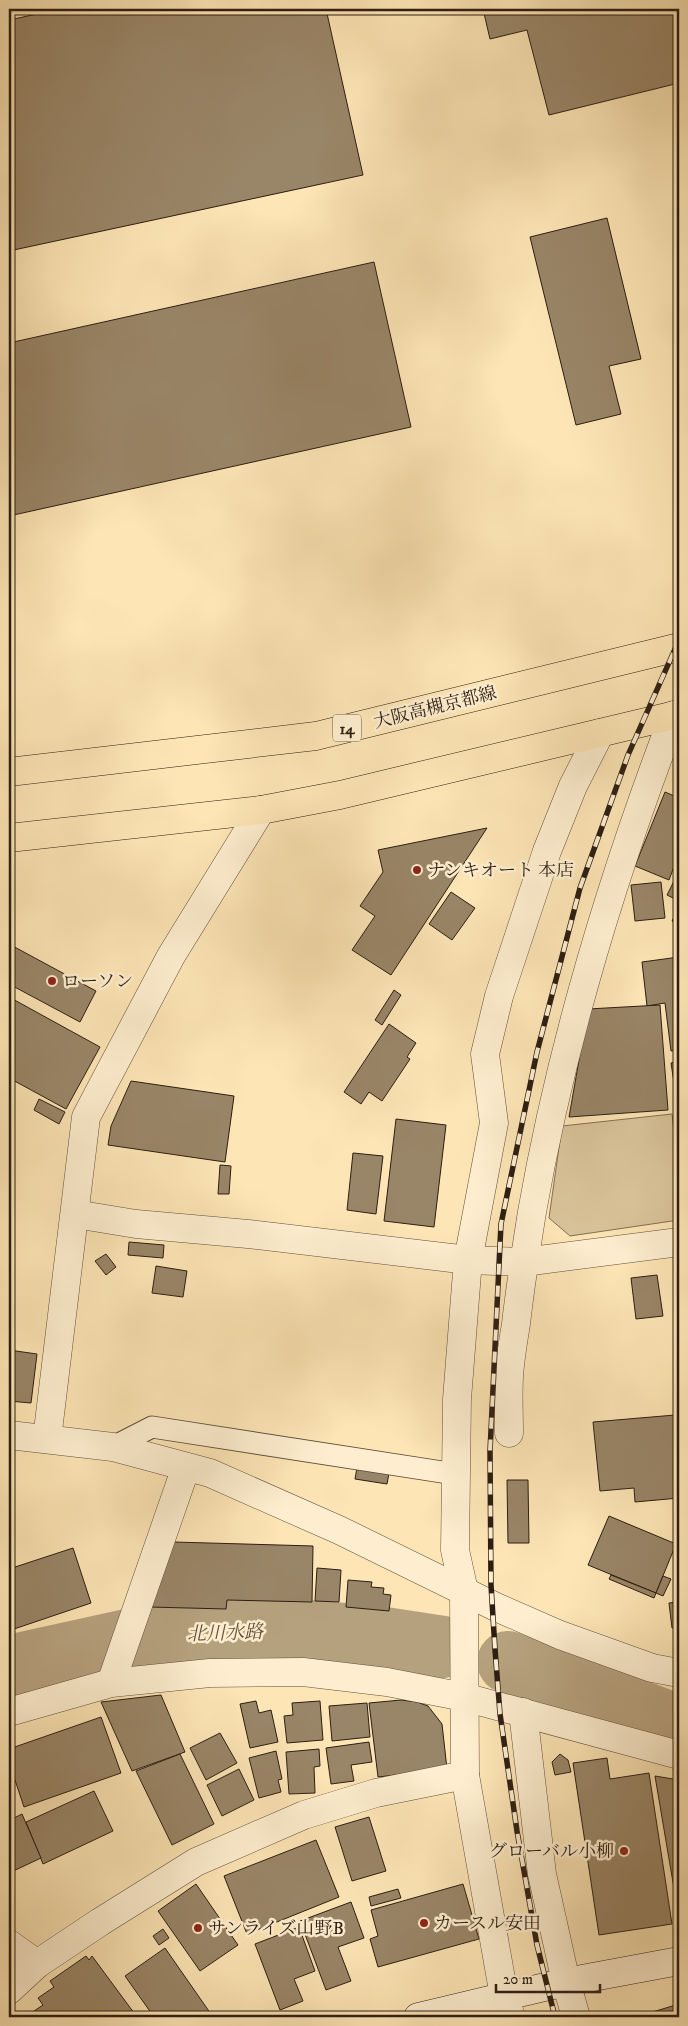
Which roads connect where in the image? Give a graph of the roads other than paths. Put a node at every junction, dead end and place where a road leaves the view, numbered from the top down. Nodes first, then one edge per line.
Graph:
1 (679, 647) edge
2 (676, 715) edge
3 (600, 733) junction
4 (9, 772) edge
5 (261, 810) junction
6 (9, 838) edge
7 (74, 1214) junction
8 (679, 1242) edge
9 (468, 1260) junction
10 (524, 1262) junction
11 (509, 1434) dead end
12 (9, 1435) edge
13 (47, 1439) junction
14 (112, 1447) junction
15 (186, 1466) junction
16 (455, 1474) junction
17 (464, 1591) junction
18 (679, 1673) edge
19 (114, 1674) junction
20 (464, 1697) junction
21 (9, 1712) edge
22 (523, 1712) junction
23 (679, 1755) edge
24 (464, 1775) junction
25 (9, 1944) edge
26 (679, 1961) edge
27 (37, 1964) junction
28 (566, 1982) junction
29 (9, 1990) edge
30 (507, 2007) edge
31 (418, 2017) edge
32 (576, 2017) edge

1 - 4 main road, 大阪高槻京都線 / 14
2 - 3 main road
2 - 10 street
3 - 5 main road
3 - 9 street
5 - 6 main road
5 - 7 street
7 - 9 street
7 - 13 street
8 - 10 street
9 - 10 street
9 - 16 street
10 - 11 street
12 - 13 street
13 - 14 street
14 - 15 street
14 - 16 lane
15 - 17 street
15 - 19 street
16 - 17 street
17 - 18 street
17 - 20 street
19 - 20 street
19 - 21 street
20 - 22 street
20 - 24 street
22 - 23 street
22 - 28 street
24 - 27 street
24 - 30 street
25 - 27 street
26 - 28 street
27 - 29 street
28 - 30 street
28 - 32 street
30 - 31 street

